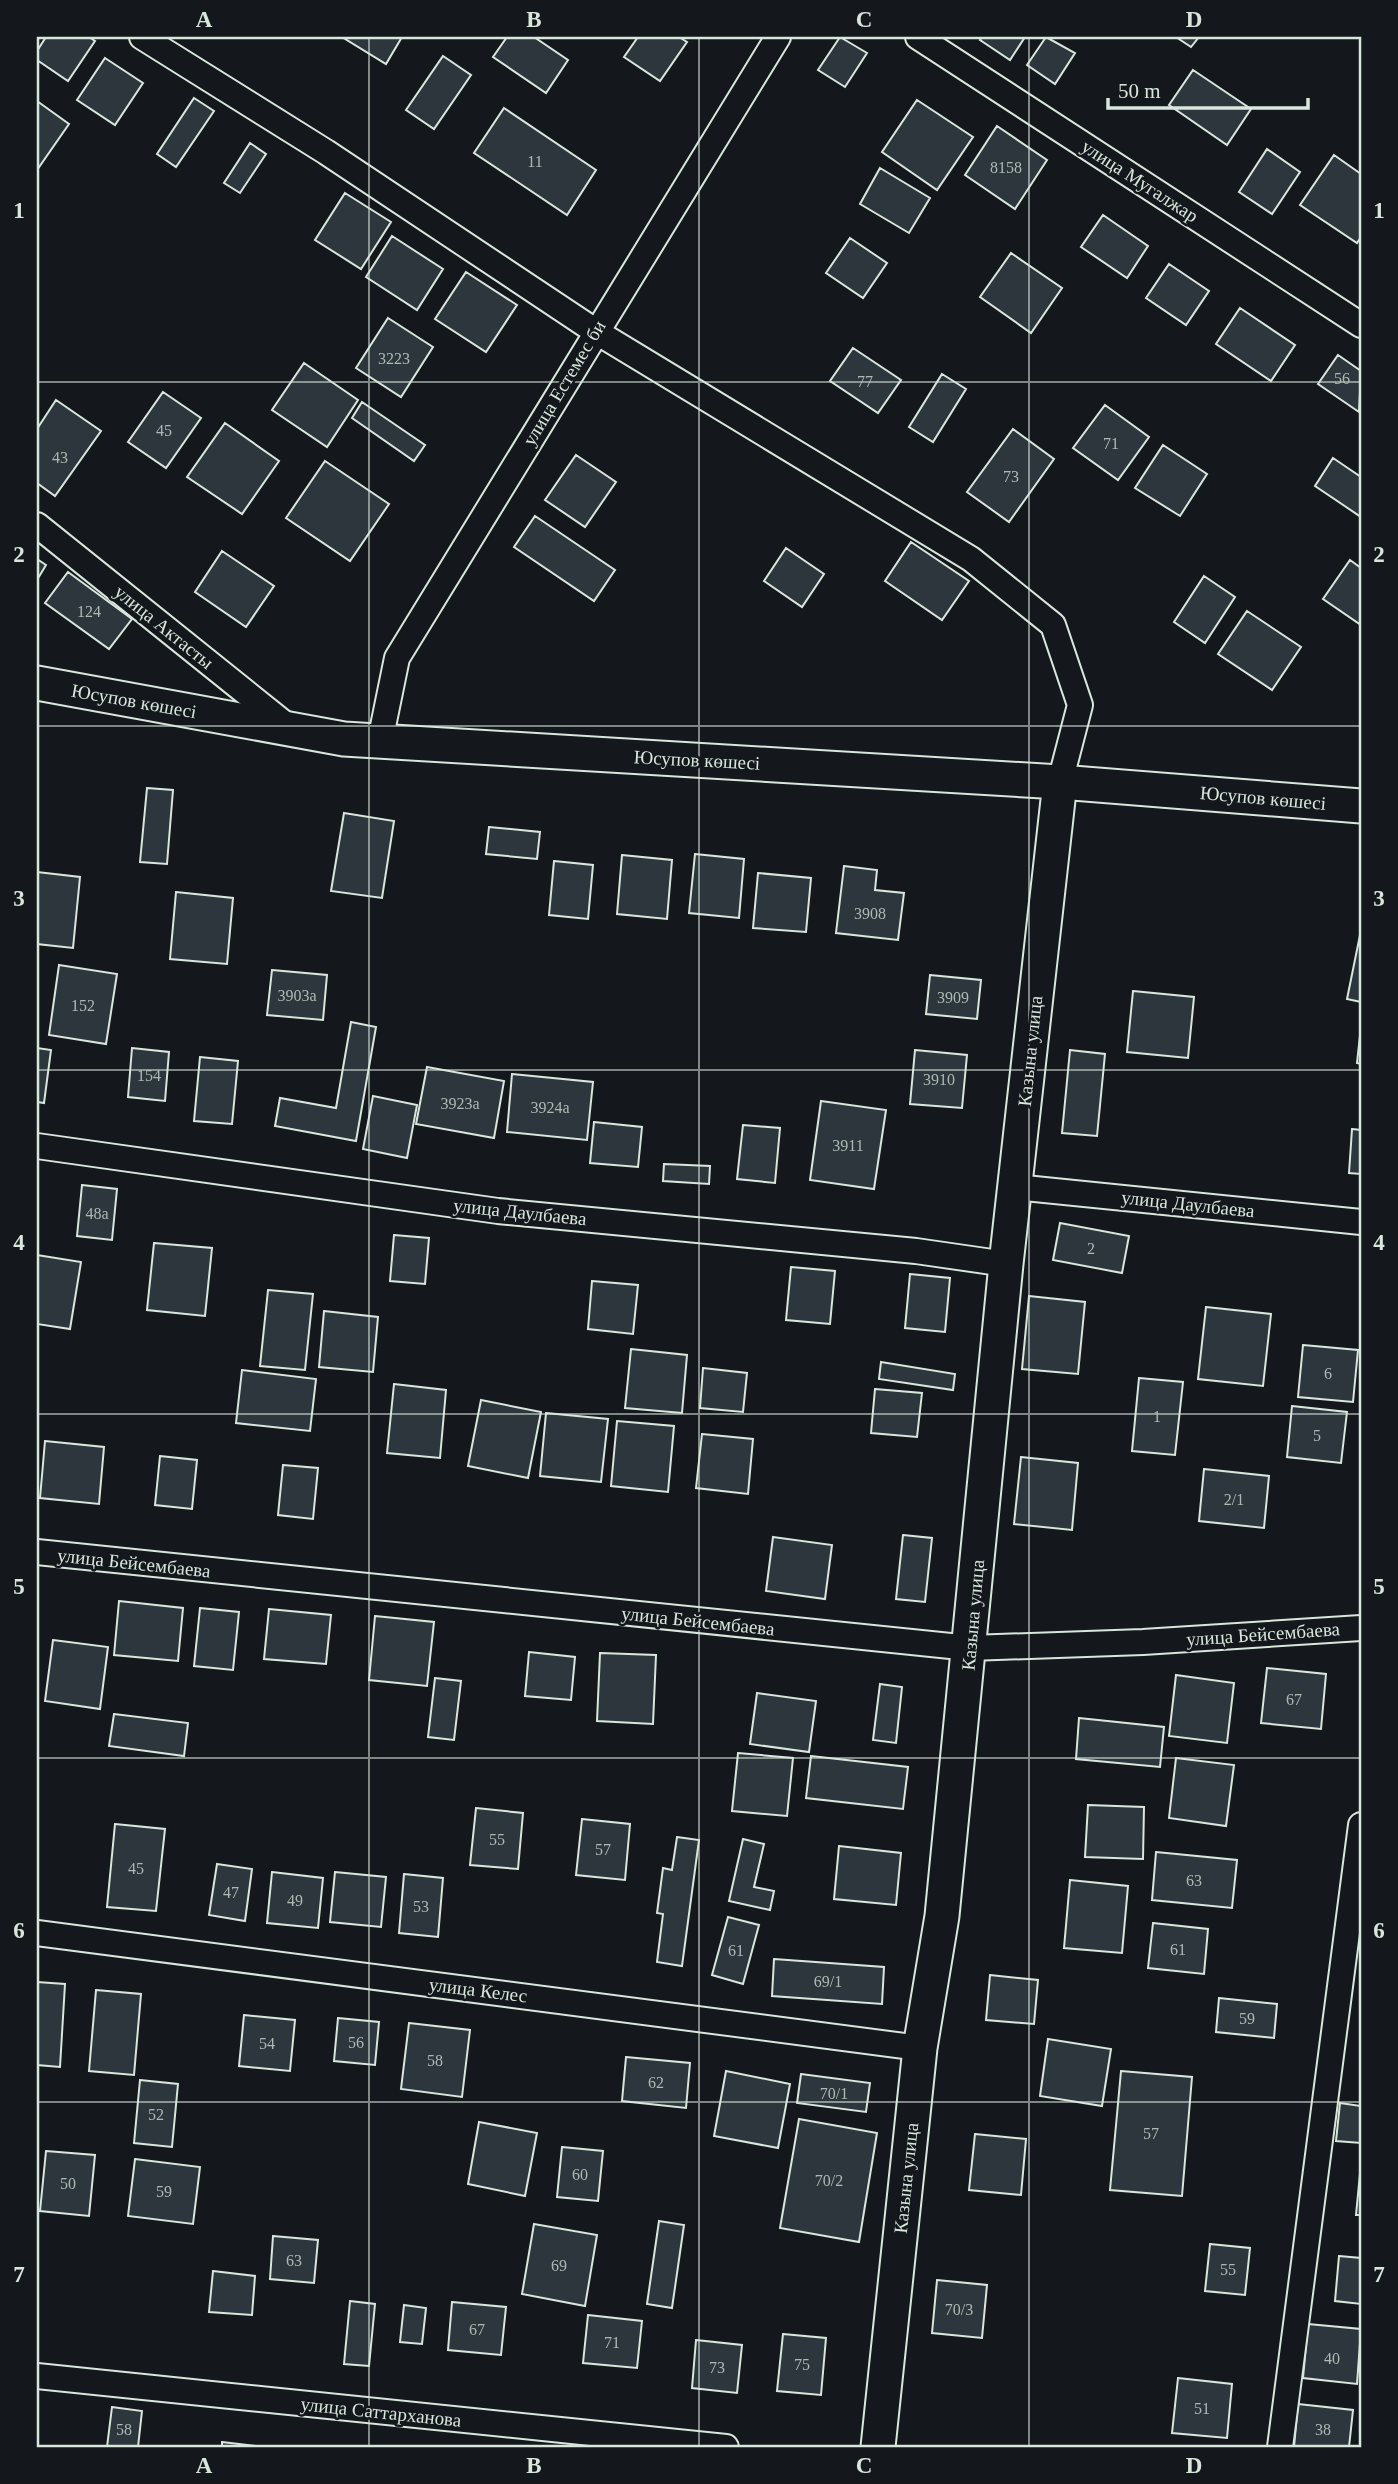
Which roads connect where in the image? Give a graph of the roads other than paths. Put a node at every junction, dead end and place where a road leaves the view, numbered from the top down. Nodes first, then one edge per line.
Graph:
1 (142, 37) edge
2 (778, 37) edge
3 (918, 37) edge
4 (1361, 325) edge
5 (595, 331) junction
6 (37, 525) edge
7 (37, 683) edge
8 (291, 729) junction
9 (380, 741) junction
10 (1060, 782) junction
11 (1361, 806) edge
12 (37, 1146) edge
13 (1015, 1187) junction
14 (1361, 1222) edge
15 (1006, 1264) junction
16 (37, 1552) edge
17 (1361, 1628) edge
18 (970, 1648) junction
19 (1361, 1825) edge
20 (37, 1933) edge
21 (920, 2048) junction
22 (37, 2376) edge
23 (726, 2447) edge
24 (878, 2447) edge
25 (1280, 2447) edge

1 - 5 street
2 - 5 street, улица Естемес би
3 - 4 street, улица Мугалжар
5 - 9 street, улица Естемес би
5 - 10 street
6 - 8 street, улица Актасты
7 - 8 street, Юсупов көшесі
8 - 9 street, Юсупов көшесі
9 - 10 street, Юсупов көшесі
10 - 11 street, Юсупов көшесі
10 - 13 street, Казына улица
12 - 15 street, улица Даулбаева
13 - 14 street, улица Даулбаева
13 - 15 street, Казына улица
15 - 18 street, Казына улица
16 - 18 street, улица Бейсембаева
17 - 18 street, улица Бейсембаева
18 - 21 street, Казына улица
19 - 25 street
20 - 21 street, улица Келес
21 - 24 street, Казына улица
22 - 23 street, улица Саттарханова

